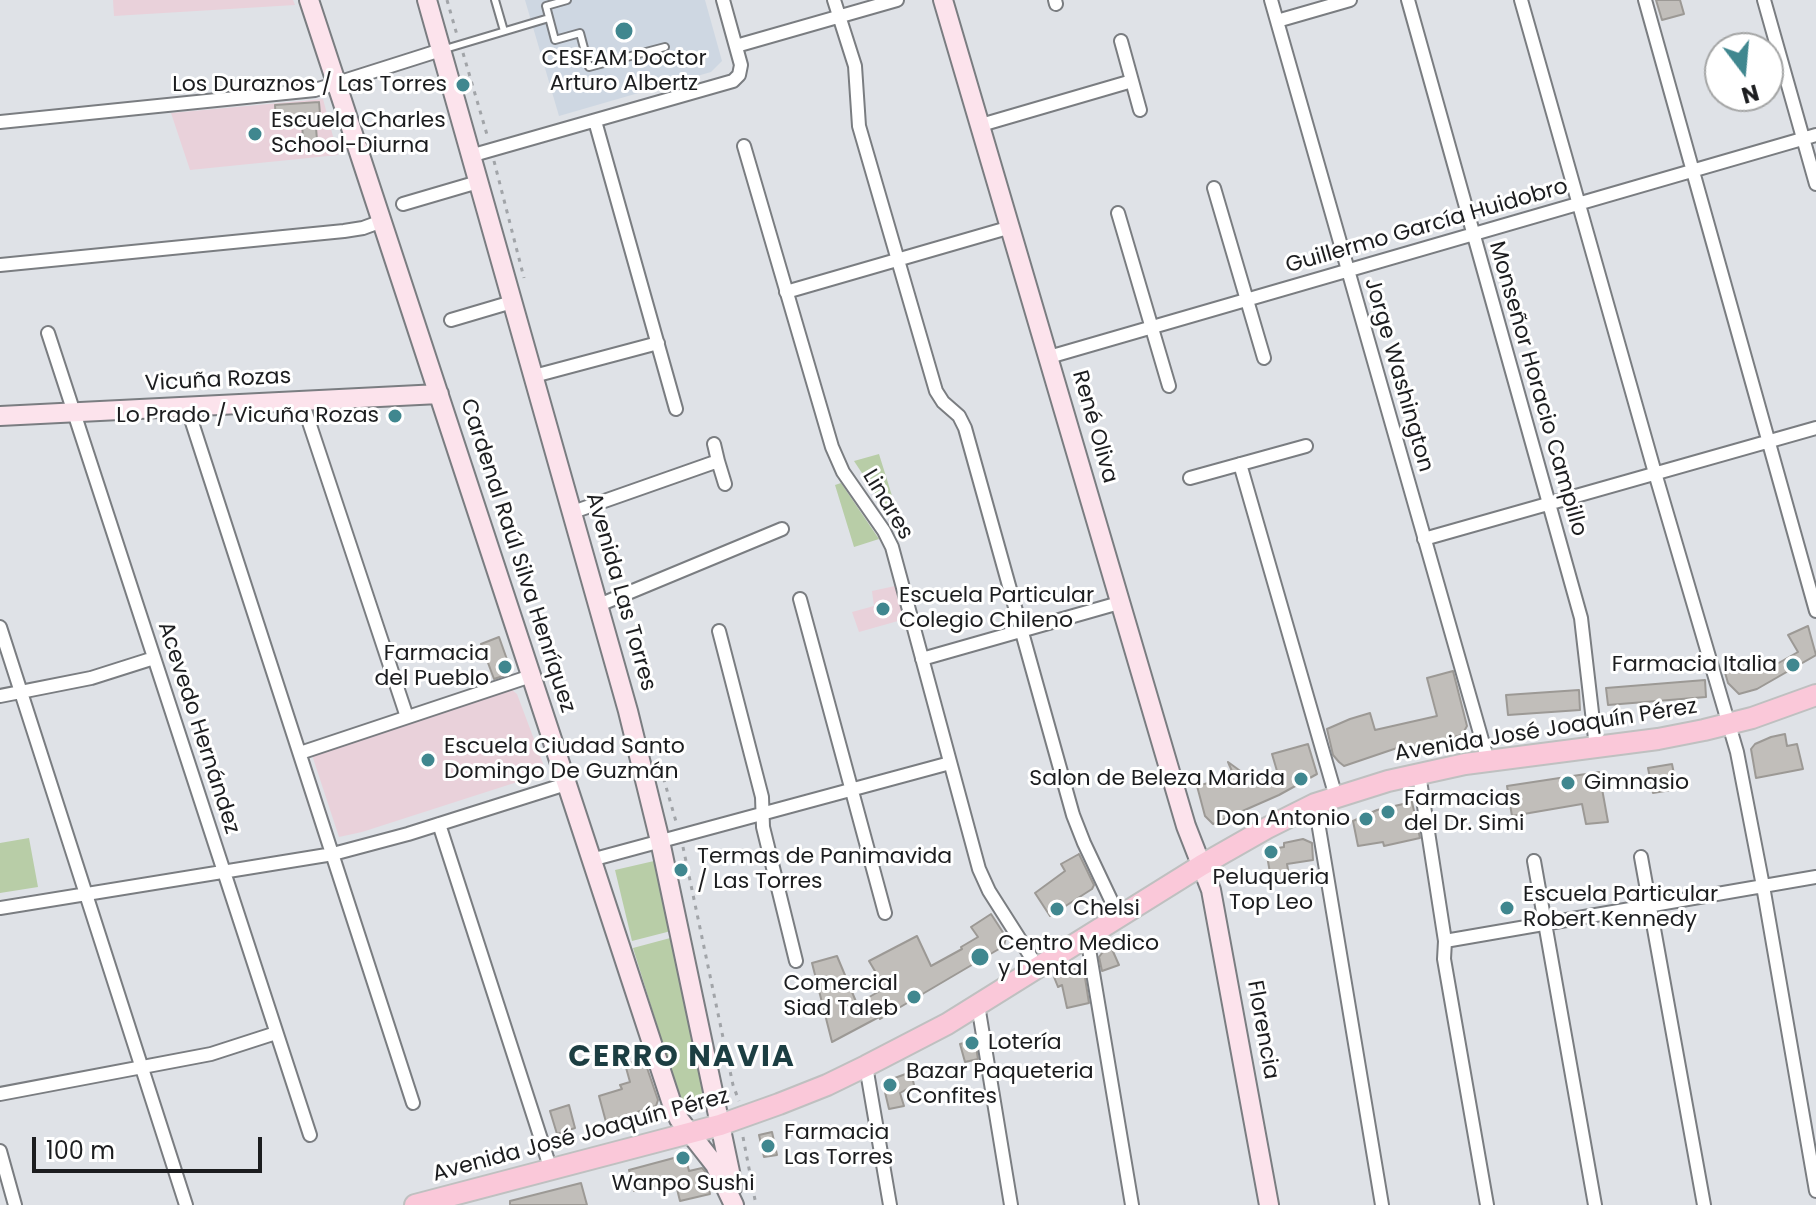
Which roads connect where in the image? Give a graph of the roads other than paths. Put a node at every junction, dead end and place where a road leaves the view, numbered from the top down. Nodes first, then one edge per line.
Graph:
1 (309, 0) edge
2 (427, 0) edge
3 (495, 0) edge
4 (567, 0) edge
5 (723, 0) edge
6 (834, 0) edge
7 (897, 0) edge
8 (943, 0) edge
9 (1271, 0) edge
10 (1350, 0) edge
11 (1408, 0) edge
12 (1521, 0) edge
13 (1645, 0) edge
14 (1764, 0) edge
15 (839, 17) junction
16 (549, 18) junction
17 (1277, 21) junction
18 (504, 31) junction
19 (1121, 41) dead end
20 (736, 46) junction
21 (665, 47) dead end
22 (441, 50) junction
23 (1132, 81) junction
24 (337, 83) junction
25 (1140, 110) dead end
26 (595, 121) junction
27 (0, 122) edge
28 (981, 125) junction
29 (1810, 137) edge
30 (744, 146) dead end
31 (470, 156) junction
32 (1693, 171) junction
33 (478, 182) junction
34 (1816, 184) edge
35 (1214, 188) dead end
36 (403, 204) dead end
37 (1579, 204) junction
38 (1118, 213) dead end
39 (382, 221) junction
40 (1011, 227) junction
41 (1473, 234) junction
42 (897, 259) junction
43 (0, 265) edge
44 (1348, 271) junction
45 (786, 292) junction
46 (1247, 300) junction
47 (512, 302) junction
48 (451, 320) dead end
49 (1152, 327) junction
50 (48, 333) dead end
51 (658, 343) junction
52 (1049, 357) junction
53 (1264, 358) dead end
54 (534, 376) junction
55 (1169, 386) dead end
56 (439, 394) junction
57 (302, 401) junction
58 (187, 407) junction
59 (676, 409) dead end
60 (74, 412) junction
61 (0, 416) edge
62 (1816, 428) edge
63 (1768, 441) junction
64 (714, 444) dead end
65 (1306, 446) dead end
66 (718, 461) junction
67 (1240, 464) junction
68 (1655, 473) junction
69 (1190, 478) dead end
70 (725, 484) dead end
71 (1548, 504) junction
72 (573, 512) junction
73 (782, 529) dead end
74 (1424, 539) junction
75 (800, 599) dead end
76 (1119, 603) junction
77 (599, 605) junction
78 (1816, 611) edge
79 (0, 627) edge
80 (719, 631) dead end
81 (1022, 631) junction
82 (154, 658) junction
83 (922, 659) junction
84 (531, 676) junction
85 (22, 692) junction
86 (1816, 695) edge
87 (0, 696) edge
88 (407, 717) junction
89 (1729, 724) junction
90 (1596, 747) junction
91 (300, 753) junction
92 (1488, 761) junction
93 (950, 763) junction
94 (1419, 774) junction
95 (566, 784) junction
96 (851, 789) junction
97 (1336, 797) junction
98 (1315, 804) junction
99 (763, 813) junction
100 (439, 824) junction
101 (660, 841) junction
102 (333, 854) junction
103 (1641, 857) dead end
104 (591, 860) junction
105 (1534, 861) dead end
106 (1202, 865) junction
107 (224, 872) junction
108 (1816, 877) edge
109 (1763, 886) junction
110 (87, 894) junction
111 (1650, 906) junction
112 (0, 908) edge
113 (885, 913) dead end
114 (1119, 917) junction
115 (1545, 924) junction
116 (1087, 937) junction
117 (1445, 941) junction
118 (796, 961) dead end
119 (1038, 968) junction
120 (978, 1005) junction
121 (276, 1033) junction
122 (866, 1066) junction
123 (142, 1067) junction
124 (0, 1094) edge
125 (413, 1103) dead end
126 (720, 1125) junction
127 (690, 1133) junction
128 (310, 1135) dead end
129 (0, 1151) edge
130 (551, 1170) junction
131 (1816, 1191) edge
132 (422, 1204) edge
133 (15, 1205) edge
134 (186, 1205) edge
135 (736, 1205) edge
136 (890, 1205) edge
137 (1011, 1205) edge
138 (1132, 1205) edge
139 (1269, 1205) edge
140 (1382, 1205) edge
141 (1487, 1205) edge
142 (1595, 1205) edge
143 (1704, 1205) edge

1 - 24 main road, Cardenal Raúl Silva Henríquez
2 - 22 main road, Avenida Las Torres
3 - 18 lane
4 - 16 lane
5 - 20 street
6 - 15 street
7 - 15 street
8 - 28 main road, René Oliva
9 - 17 street, Jorge Washington
10 - 17 street
11 - 41 street, Monseñor Horacio Campillo
12 - 37 street
13 - 32 street
14 - 29 street
15 - 20 street
15 - 42 street
16 - 18 lane
16 - 21 lane
17 - 44 street, Jorge Washington
18 - 22 lane
19 - 23 street
20 - 26 street
22 - 24 street
22 - 31 main road, Avenida Las Torres
23 - 25 street
23 - 28 street
24 - 27 street
24 - 39 main road, Cardenal Raúl Silva Henríquez
26 - 31 street
26 - 51 street
28 - 40 main road, René Oliva
29 - 32 street, Guillermo García Huidobro
29 - 34 street
30 - 45 street, Linares
31 - 33 main road, Avenida Las Torres
32 - 37 street, Guillermo García Huidobro
32 - 63 street
33 - 36 street
33 - 47 main road, Avenida Las Torres
35 - 46 street
37 - 41 street, Guillermo García Huidobro
37 - 68 street
38 - 49 street
39 - 43 street
39 - 56 main road, Cardenal Raúl Silva Henríquez
40 - 42 street
40 - 52 main road, René Oliva
41 - 44 street, Guillermo García Huidobro
41 - 71 street, Monseñor Horacio Campillo
42 - 45 street
42 - 81 street
44 - 46 street, Guillermo García Huidobro
44 - 74 street, Jorge Washington
45 - 83 street, Linares
46 - 49 street, Guillermo García Huidobro
46 - 53 street
47 - 48 street
47 - 54 main road, Avenida Las Torres
49 - 52 street, Guillermo García Huidobro
49 - 55 street
50 - 60 street, Acevedo Hernández
51 - 54 street
51 - 59 street
52 - 76 main road, René Oliva
54 - 72 main road, Avenida Las Torres
56 - 57 main road, Vicuña Rozas
56 - 84 main road, Cardenal Raúl Silva Henríquez
57 - 58 main road, Vicuña Rozas
57 - 88 street
58 - 60 main road, Vicuña Rozas
58 - 91 street
60 - 61 main road, Vicuña Rozas
60 - 82 street, Acevedo Hernández
62 - 63 street
63 - 68 street
63 - 78 street
64 - 66 street
65 - 67 street
66 - 70 street
66 - 72 street
67 - 69 street
67 - 97 street
68 - 71 street
68 - 89 street
71 - 74 street
71 - 90 street, Monseñor Horacio Campillo
72 - 77 main road, Avenida Las Torres
73 - 77 street
74 - 92 street, Jorge Washington
75 - 96 street
76 - 81 street
76 - 106 main road, René Oliva
77 - 101 main road, Avenida Las Torres
79 - 85 street
80 - 99 street
81 - 83 street
81 - 114 street
82 - 85 street
82 - 107 street, Acevedo Hernández
83 - 93 street, Linares
84 - 88 street
84 - 95 main road, Cardenal Raúl Silva Henríquez
85 - 87 street
85 - 110 street
86 - 89 main road, Avenida José Joaquín Pérez
88 - 91 street
89 - 90 main road, Avenida José Joaquín Pérez
89 - 109 street
90 - 92 main road, Avenida José Joaquín Pérez
91 - 102 street
92 - 94 main road, Avenida José Joaquín Pérez
93 - 96 street
93 - 119 street, Linares
94 - 97 main road, Avenida José Joaquín Pérez
94 - 117 street
95 - 100 street
95 - 104 main road, Cardenal Raúl Silva Henríquez
96 - 99 street
96 - 113 street
97 - 98 main road, Avenida José Joaquín Pérez
98 - 106 main road, Avenida José Joaquín Pérez
98 - 140 street
99 - 101 street
99 - 118 street
100 - 102 street
100 - 130 street
101 - 104 street
101 - 126 main road, Avenida Las Torres
102 - 107 street
102 - 125 street
103 - 111 street
104 - 127 main road, Cardenal Raúl Silva Henríquez
105 - 115 street
106 - 114 main road, Avenida José Joaquín Pérez
106 - 139 main road, Florencia
107 - 110 street
107 - 121 street, Acevedo Hernández
108 - 109 street
109 - 111 street
109 - 131 street
110 - 112 street
110 - 123 street
111 - 115 street
111 - 143 street
114 - 116 main road, Avenida José Joaquín Pérez
115 - 117 street
115 - 142 street
116 - 119 main road, Avenida José Joaquín Pérez
116 - 138 street
117 - 141 street
119 - 120 main road, Avenida José Joaquín Pérez
120 - 122 main road, Avenida José Joaquín Pérez
120 - 137 street
121 - 123 street
121 - 128 street, Acevedo Hernández
122 - 126 main road, Avenida José Joaquín Pérez
122 - 136 street
123 - 124 street
123 - 134 street
126 - 127 main road, Avenida José Joaquín Pérez
126 - 135 main road, Avenida Las Torres
127 - 130 main road, Avenida José Joaquín Pérez
127 - 135 main road, Cardenal Raúl Silva Henríquez
129 - 133 street
130 - 132 main road, Avenida José Joaquín Pérez

